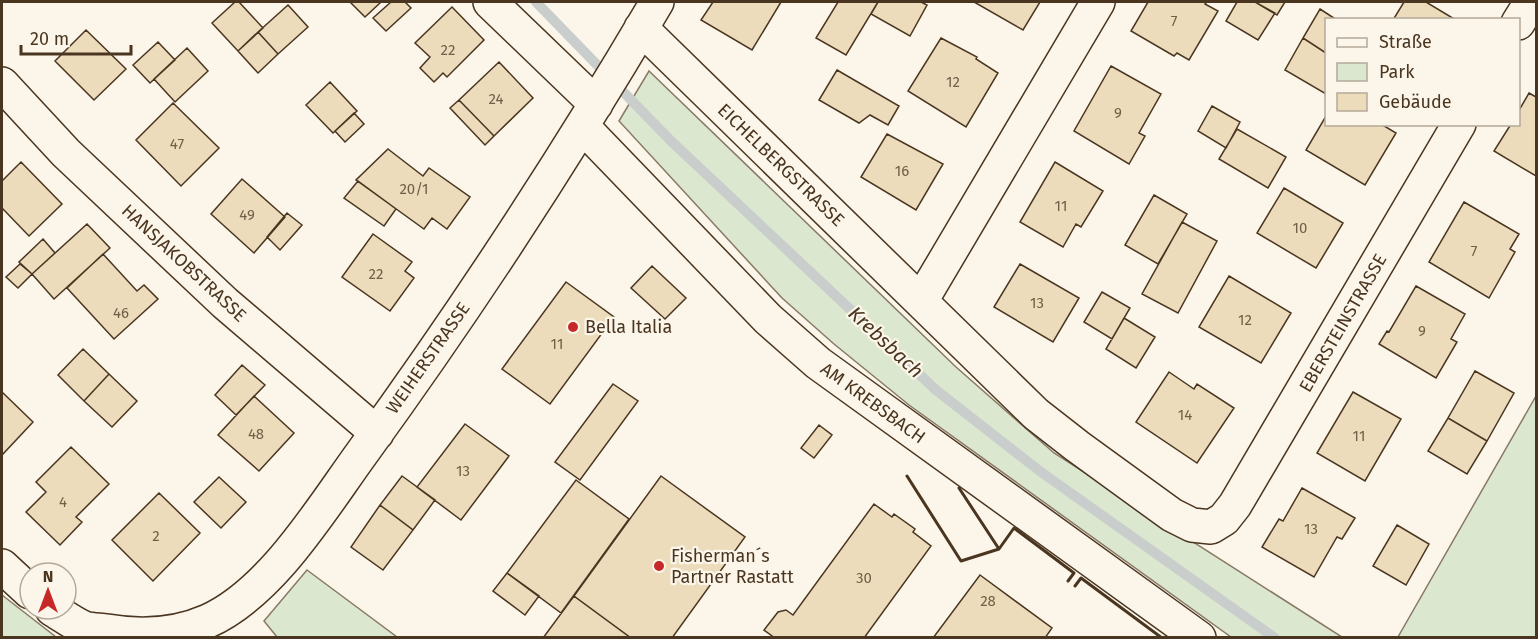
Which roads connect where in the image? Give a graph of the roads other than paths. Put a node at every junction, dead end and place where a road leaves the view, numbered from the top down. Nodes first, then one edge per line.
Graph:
1 (490, 2) edge
2 (1098, 2) edge
3 (1531, 2) edge
4 (649, 15) edge
5 (1520, 20) edge
6 (2, 84) edge
7 (600, 98) junction
8 (1458, 126) edge
9 (921, 301) junction
10 (376, 433) junction
11 (1224, 519) joint
12 (2, 566) edge
13 (18, 581) edge
14 (73, 621) edge
15 (1199, 638) edge

1 - 7 street, AM KREBSBACH
2 - 9 street
3 - 5 street
4 - 7 street, WEIHERSTRASSE
4 - 9 street, EICHELBERGSTRASSE
6 - 10 street, HANSJAKOBSTRASSE
7 - 10 street, WEIHERSTRASSE
7 - 15 street, AM KREBSBACH
8 - 11 street, EBERSTEINSTRASSE
9 - 11 street, EICHELBERGSTRASSE
10 - 14 street, WEIHERSTRASSE
12 - 13 street

